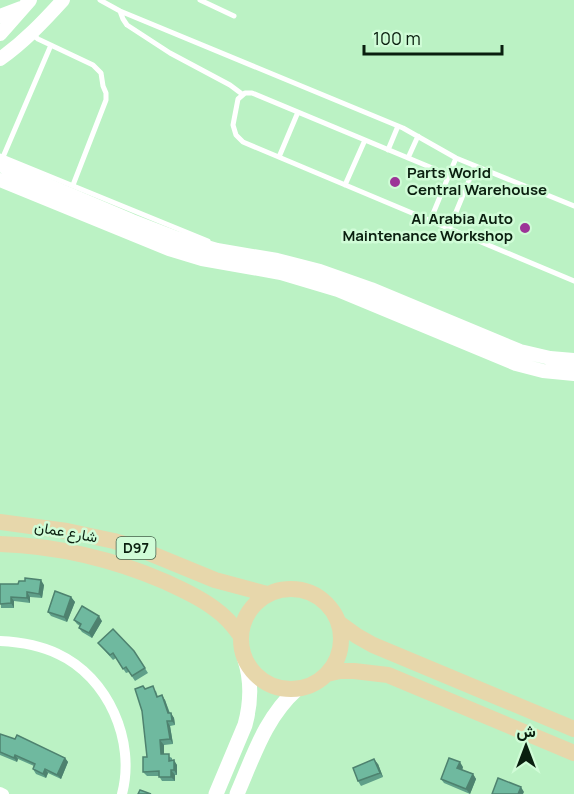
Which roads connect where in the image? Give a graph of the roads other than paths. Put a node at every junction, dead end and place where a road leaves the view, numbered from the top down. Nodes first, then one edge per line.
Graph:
1 (63, 0) edge
2 (100, 0) edge
3 (200, 0) edge
4 (27, 2) edge
5 (120, 11) junction
6 (0, 16) edge
7 (234, 16) dead end
8 (0, 34) edge
9 (32, 34) junction
10 (51, 45) junction
11 (0, 58) edge
12 (242, 94) junction
13 (298, 112) junction
14 (398, 126) junction
15 (418, 136) junction
16 (365, 140) junction
17 (388, 150) junction
18 (279, 157) junction
19 (408, 158) junction
20 (456, 158) junction
21 (1, 159) edge
22 (475, 166) junction
23 (449, 175) junction
24 (0, 180) edge
25 (73, 185) junction
26 (345, 185) junction
27 (574, 206) edge
28 (430, 221) junction
29 (449, 229) junction
30 (231, 252) junction
31 (574, 281) edge
32 (574, 360) edge
33 (574, 374) edge
34 (0, 522) edge
35 (0, 544) edge
36 (267, 594) junction
37 (339, 623) junction
38 (240, 635) junction
39 (0, 641) edge
40 (245, 660) junction
41 (327, 674) junction
42 (297, 689) junction
43 (574, 729) edge
44 (574, 753) edge
45 (122, 794) edge
46 (216, 794) edge
47 (237, 794) edge

1 - 9 street
2 - 5 lane
3 - 7 lane
4 - 6 street
4 - 8 street
5 - 12 lane
5 - 14 lane
9 - 10 lane
9 - 11 street
10 - 21 lane
10 - 25 lane
12 - 13 lane
12 - 18 lane
13 - 16 lane
13 - 18 lane
14 - 15 lane
14 - 17 lane
15 - 19 lane
15 - 20 lane
16 - 17 lane
16 - 26 lane
17 - 19 lane
18 - 26 lane
19 - 23 lane
20 - 22 lane
20 - 23 lane
21 - 25 lane
21 - 30 street
22 - 27 lane
22 - 29 lane
23 - 28 lane
24 - 33 street
25 - 30 lane
26 - 28 lane
28 - 29 lane
29 - 31 lane
30 - 32 street
34 - 36 main road, شارع عمان / D97
35 - 38 main road, شارع عمان / D97
36 - 37 main road
36 - 38 main road
37 - 41 main road
37 - 43 main road
38 - 40 main road
39 - 45 street
40 - 42 main road
40 - 46 main road
41 - 42 main road
41 - 44 main road
42 - 47 main road

